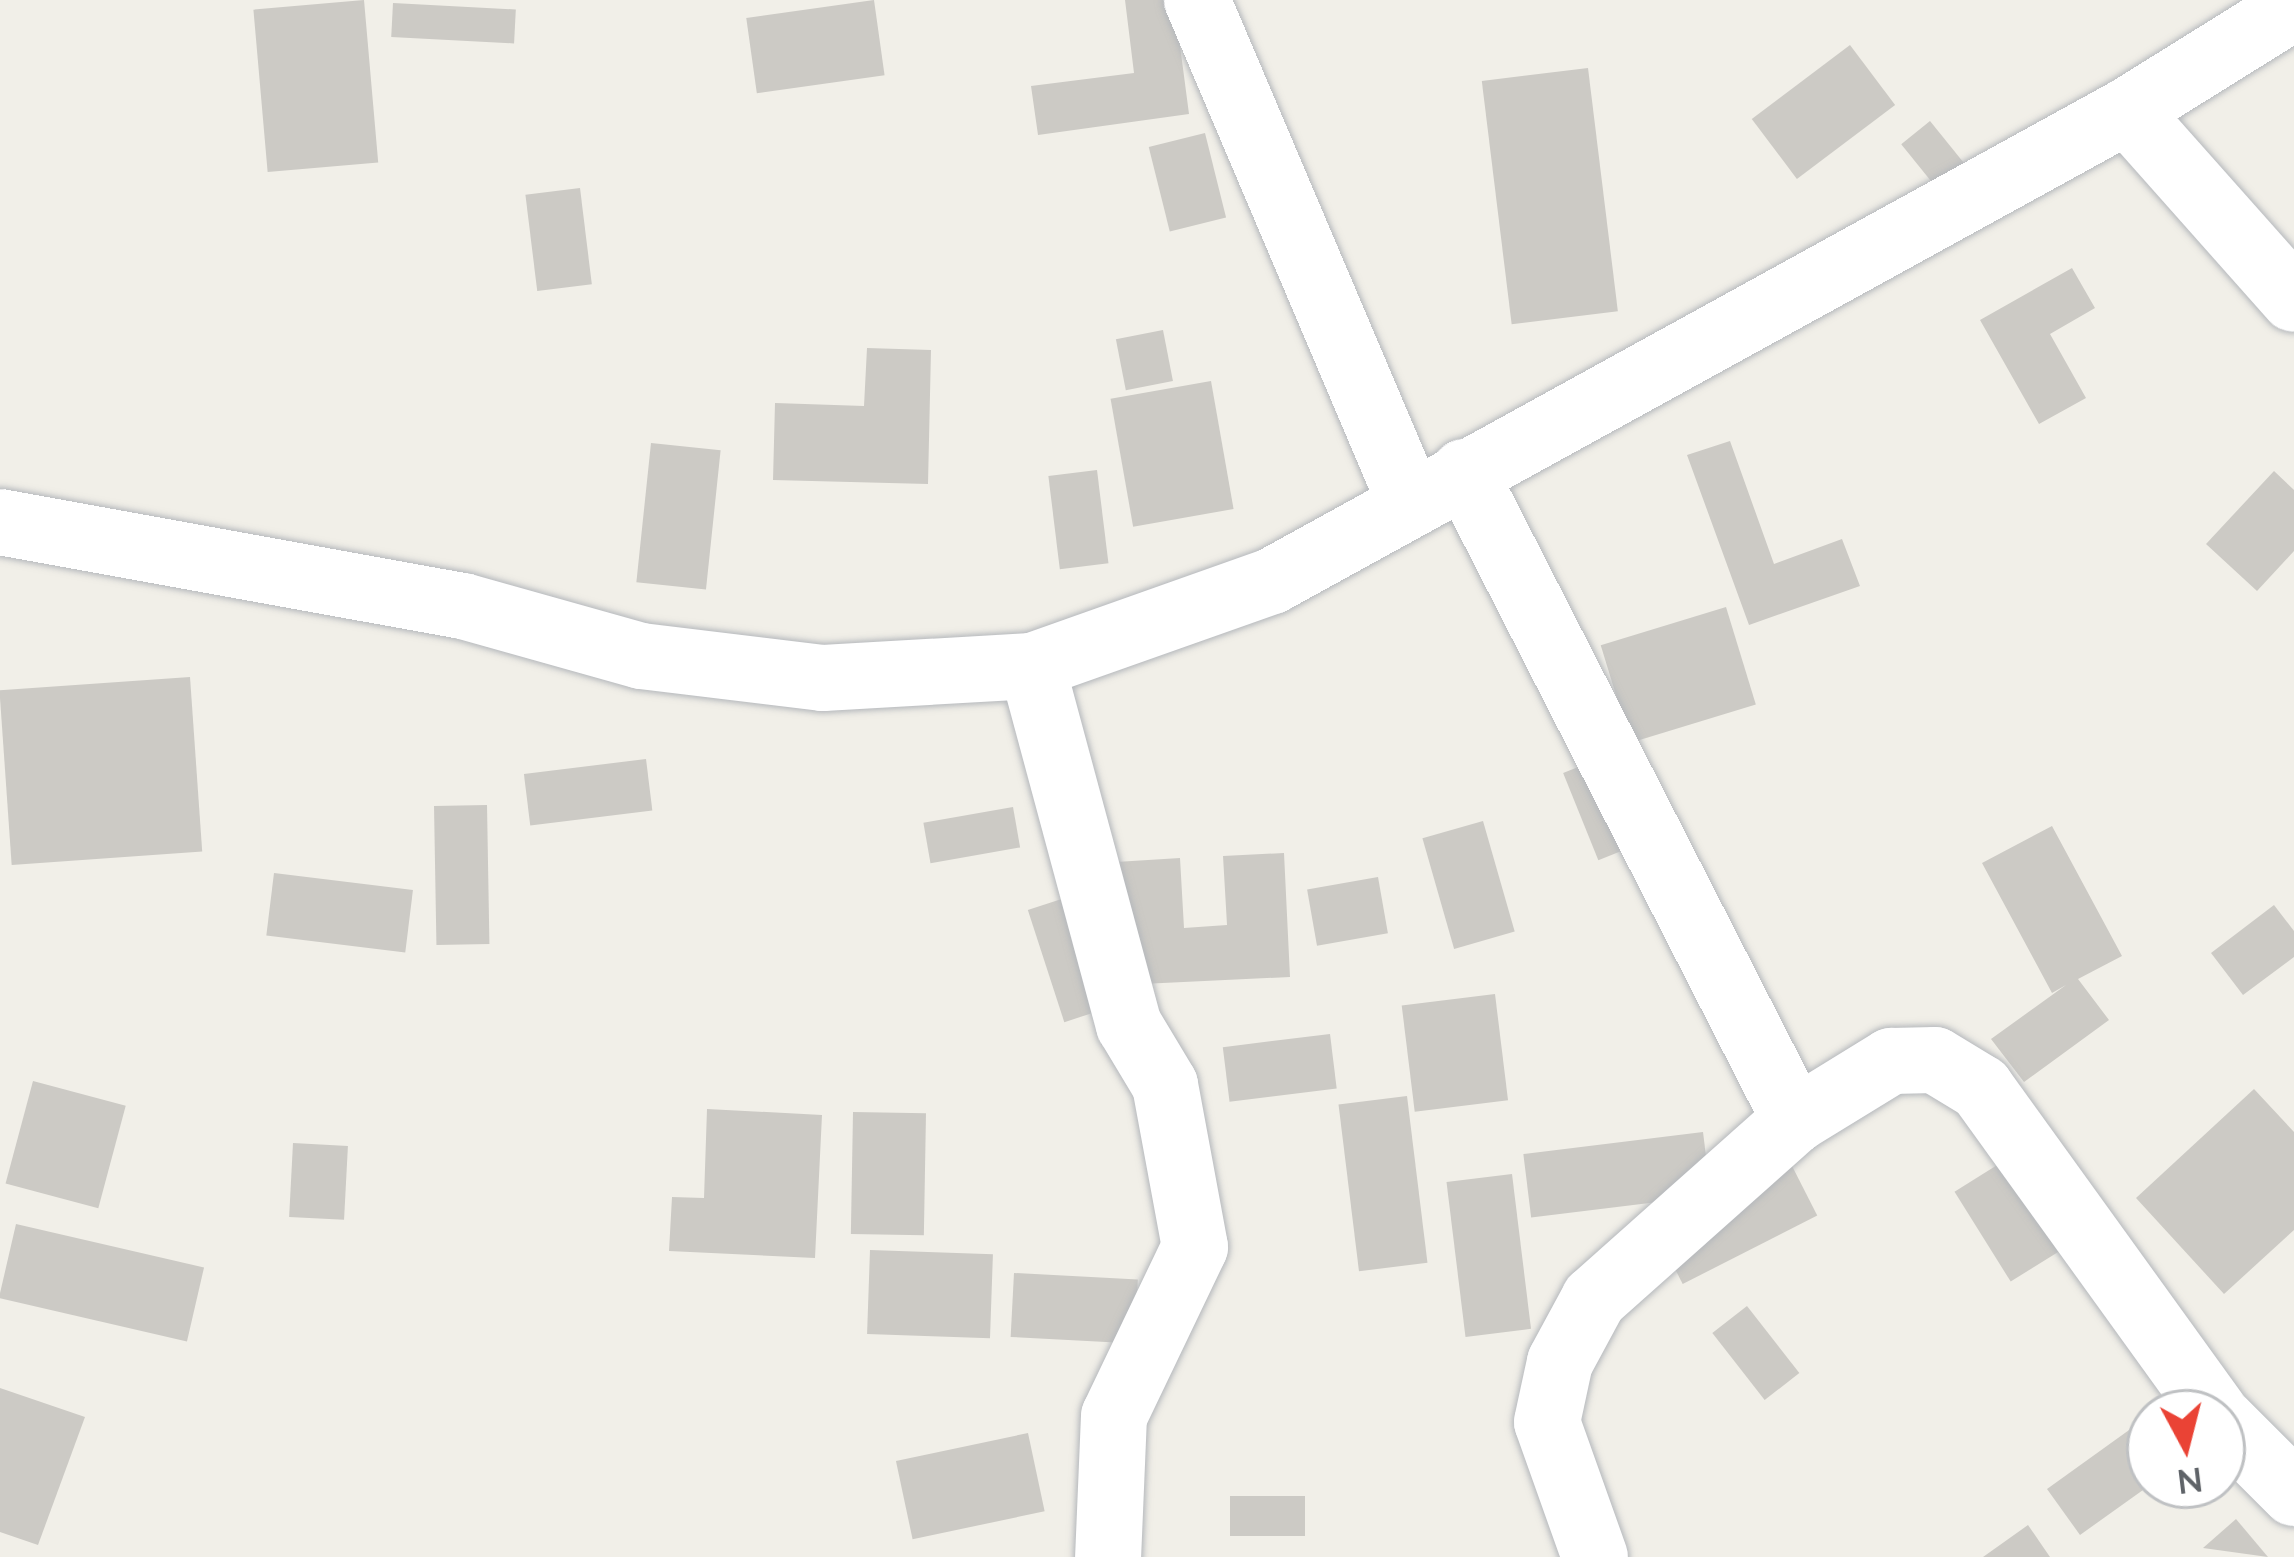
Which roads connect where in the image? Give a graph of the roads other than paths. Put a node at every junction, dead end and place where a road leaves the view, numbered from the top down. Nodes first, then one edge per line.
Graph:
1 (1198, 0) edge
2 (2294, 7) edge
3 (2127, 111) junction
4 (2294, 298) edge
5 (1438, 488) junction
6 (0, 523) edge
7 (1032, 666) junction
8 (1795, 1120) junction
9 (2198, 1389) edge
10 (2246, 1444) edge
11 (2294, 1492) edge
12 (1108, 1557) edge
13 (1595, 1557) edge

1 - 5 street
2 - 3 street
3 - 4 street
3 - 5 street
5 - 7 street
5 - 8 street
6 - 7 street
7 - 12 street
8 - 9 street
8 - 13 street
10 - 11 street

